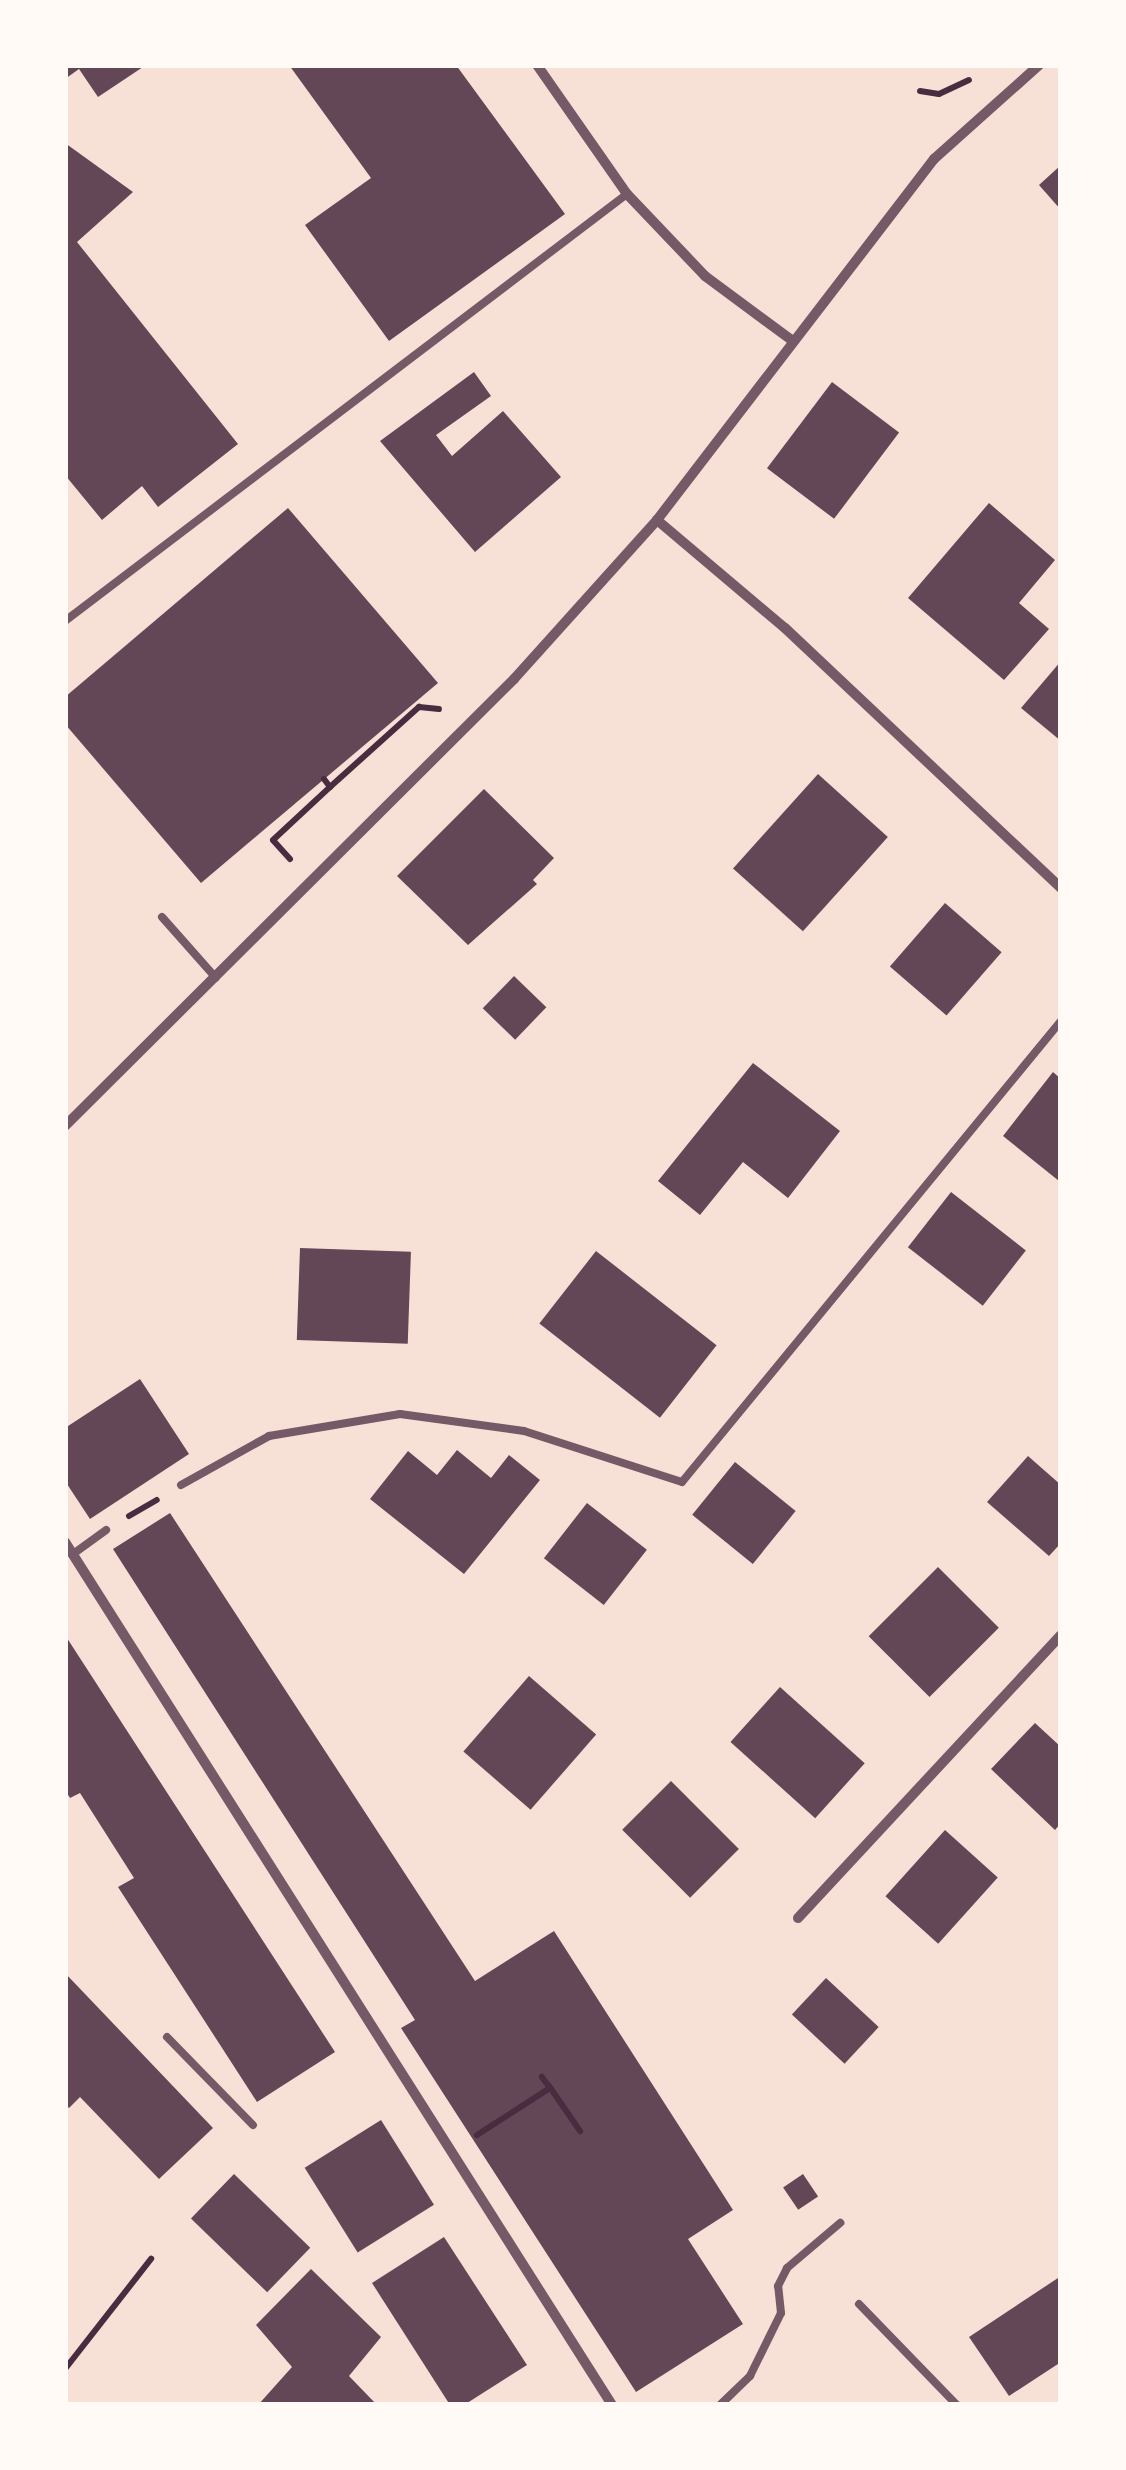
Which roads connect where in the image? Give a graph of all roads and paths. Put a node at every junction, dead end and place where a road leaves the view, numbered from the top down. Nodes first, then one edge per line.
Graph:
1 (537, 65) edge
2 (1039, 65) edge
3 (975, 78) dead end
4 (920, 92) dead end
5 (627, 194) junction
6 (790, 340) junction
7 (658, 520) junction
8 (65, 621) edge
9 (445, 709) dead end
10 (324, 779) dead end
11 (330, 787) junction
12 (284, 829) dead end
13 (1061, 888) edge
14 (162, 917) dead end
15 (216, 978) junction
16 (1061, 1021) edge
17 (68, 1120) edge
18 (182, 1485) joint
19 (106, 1530) joint
20 (65, 1542) edge
21 (73, 1554) junction
22 (1061, 1635) edge
23 (798, 1918) dead end
24 (166, 2037) dead end
25 (252, 2124) dead end
26 (580, 2131) dead end
27 (452, 2154) junction
28 (840, 2223) dead end
29 (151, 2259) dead end
30 (858, 2304) dead end
31 (65, 2369) edge
32 (612, 2405) edge
33 (720, 2405) edge
34 (957, 2405) edge

1 - 5 street
2 - 6 street
3 - 4 path
5 - 6 street
5 - 8 lane
6 - 7 street
7 - 13 street
7 - 15 street
9 - 11 path
10 - 11 path
11 - 12 path
14 - 15 lane
15 - 17 street
16 - 18 lane
18 - 19 path
19 - 21 lane
20 - 21 street
21 - 27 street
22 - 23 street
24 - 25 lane
26 - 27 path
27 - 32 street
28 - 33 lane
29 - 31 path
30 - 34 lane

